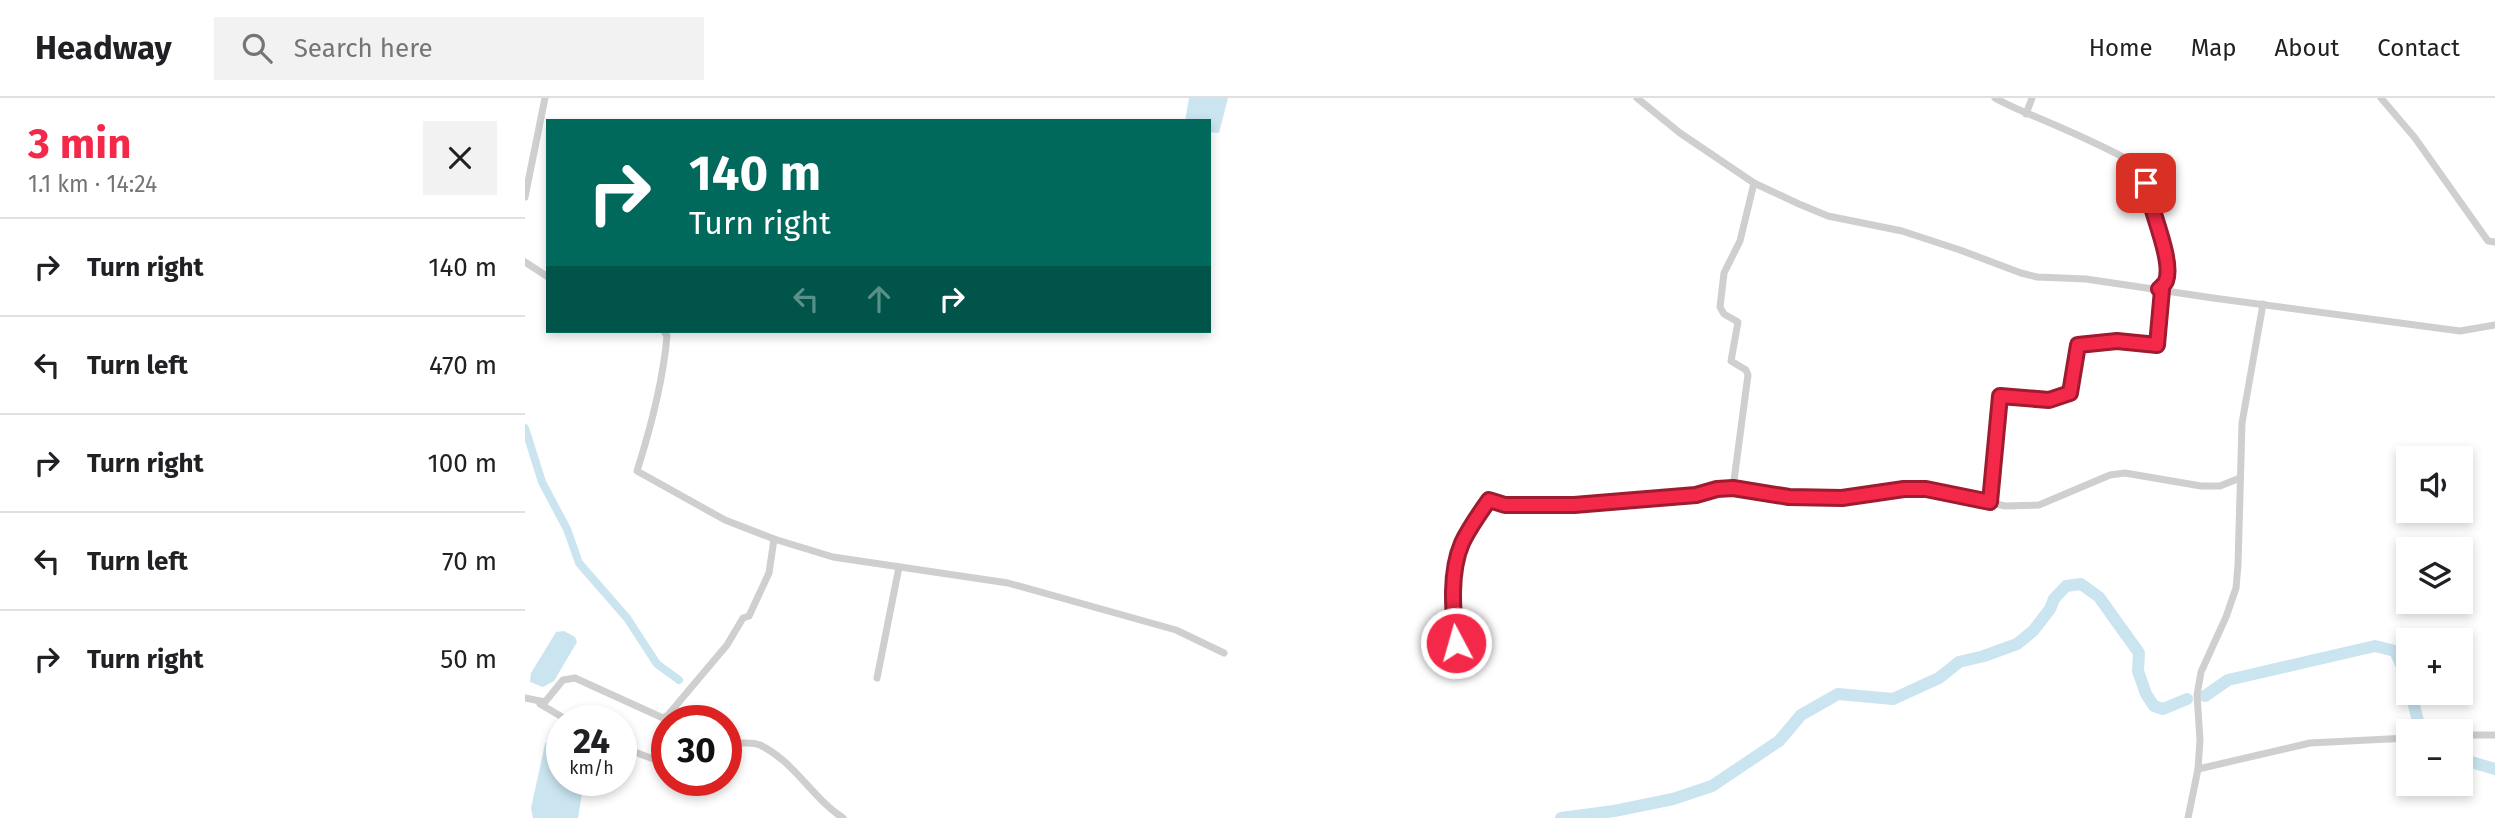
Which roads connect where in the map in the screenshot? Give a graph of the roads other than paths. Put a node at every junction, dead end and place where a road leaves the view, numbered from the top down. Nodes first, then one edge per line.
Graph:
1 (545, 98) edge
2 (1637, 98) edge
3 (1995, 98) edge
4 (2032, 98) edge
5 (2381, 98) edge
6 (2026, 114) junction
7 (1754, 183) junction
8 (525, 197) edge
9 (2495, 242) edge
10 (525, 262) edge
11 (546, 275) edge
12 (2161, 290) junction
13 (2263, 304) junction
14 (2495, 325) edge
15 (666, 333) edge
16 (2240, 478) junction
17 (1733, 488) junction
18 (1990, 502) junction
19 (774, 538) junction
20 (899, 567) junction
21 (1456, 643) dead end
22 (1224, 653) dead end
23 (877, 678) dead end
24 (525, 698) edge
25 (537, 702) junction
26 (546, 707) edge
27 (2473, 735) edge
28 (2495, 735) edge
29 (2396, 739) edge
30 (742, 743) edge
31 (2197, 769) junction
32 (843, 818) edge
33 (2188, 818) edge

1 - 8 street
2 - 7 street
3 - 6 street
4 - 6 street
5 - 9 street
6 - 12 street
7 - 12 street
7 - 17 street
10 - 11 street
12 - 13 street
12 - 18 street
13 - 14 street
13 - 16 street
15 - 19 street
16 - 18 street
16 - 31 street
17 - 18 street
17 - 21 street
19 - 20 street
19 - 25 street
20 - 22 street
20 - 23 street
24 - 25 street
25 - 26 street
27 - 28 street
29 - 31 street
30 - 32 street
31 - 33 street

